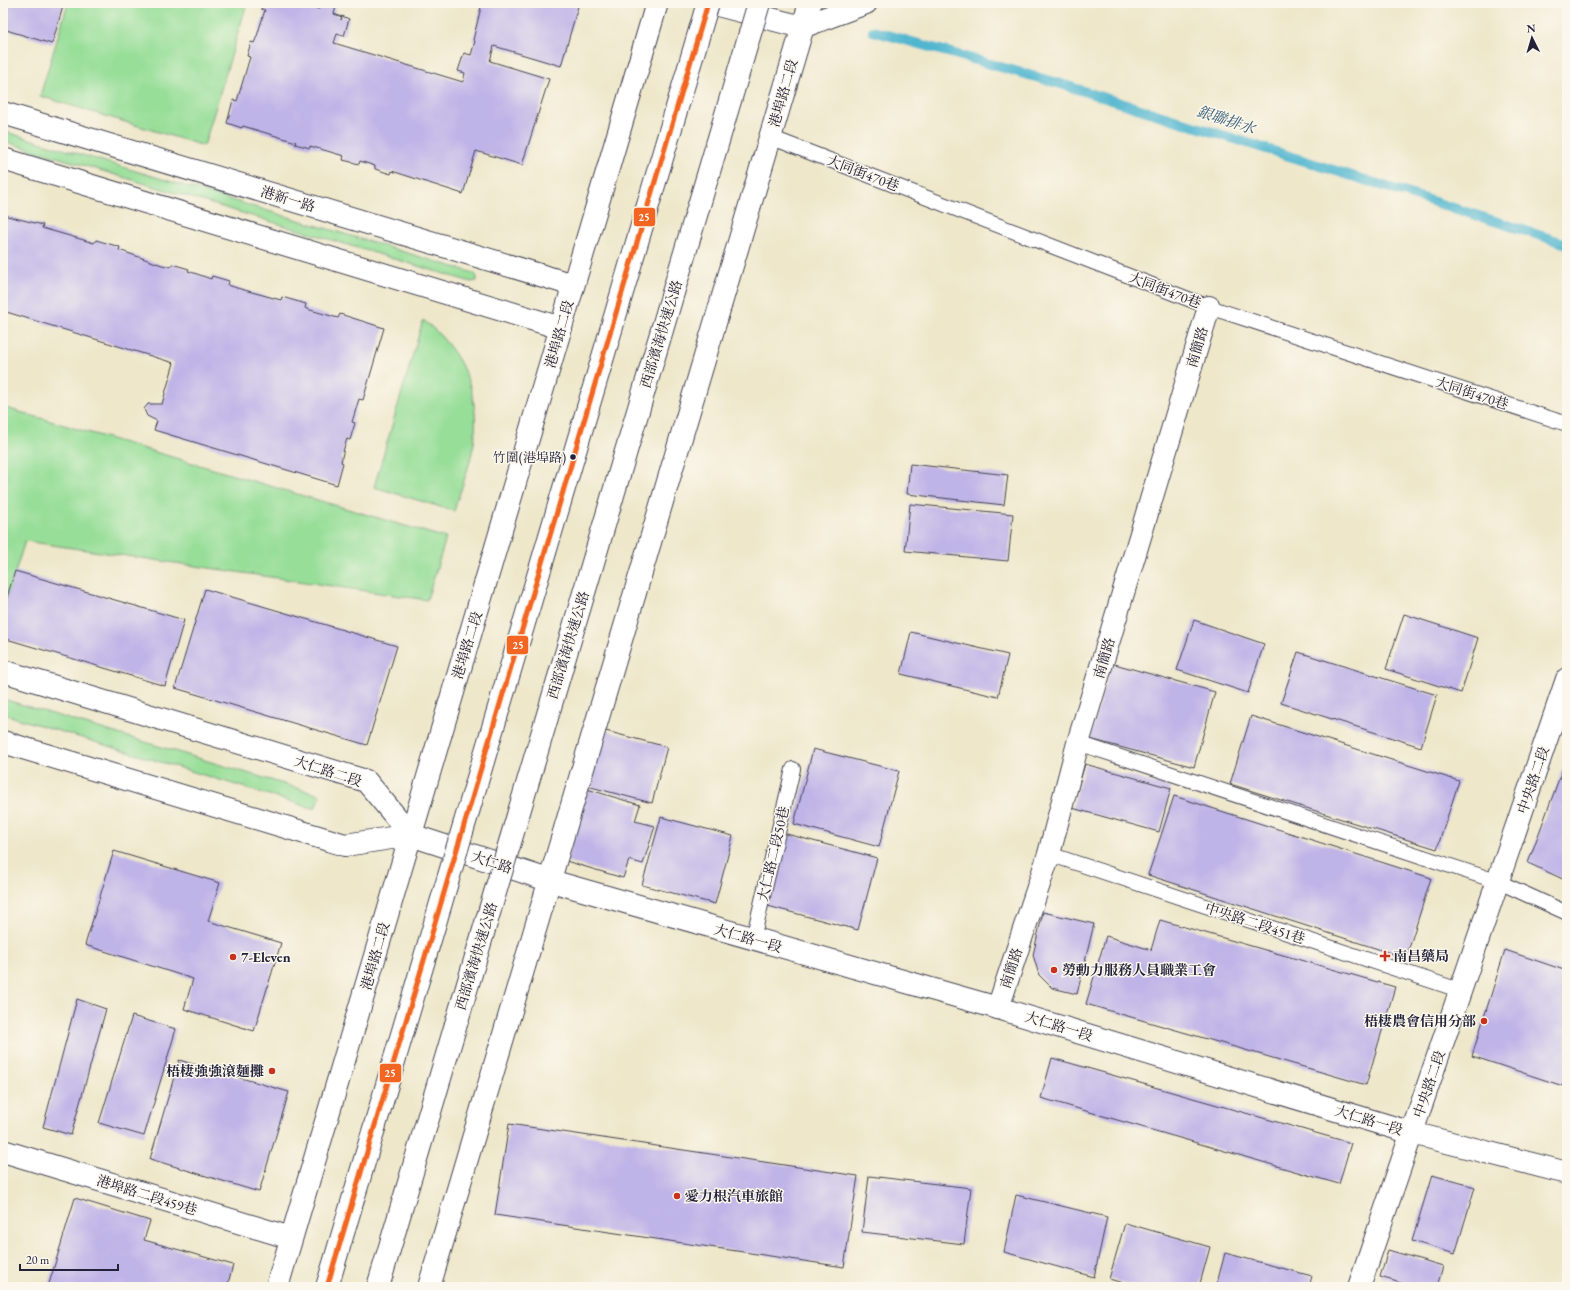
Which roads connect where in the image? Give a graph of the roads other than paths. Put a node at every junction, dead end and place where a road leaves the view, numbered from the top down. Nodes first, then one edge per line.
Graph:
1 (657, 3) edge
2 (709, 3) edge
3 (759, 3) edge
4 (810, 3) edge
5 (866, 3) edge
6 (802, 27) junction
7 (3, 113) edge
8 (770, 137) junction
9 (3, 159) edge
10 (573, 285) junction
11 (1209, 307) junction
12 (561, 328) junction
13 (1567, 424) edge
14 (3, 671) edge
15 (1567, 679) edge
16 (3, 742) edge
17 (1078, 743) junction
18 (793, 769) dead end
19 (411, 835) junction
20 (1049, 854) junction
21 (551, 881) junction
22 (1499, 882) junction
23 (1567, 913) edge
24 (753, 939) junction
25 (1462, 991) junction
26 (998, 1008) junction
27 (1412, 1133) junction
28 (3, 1151) edge
29 (1567, 1173) edge
30 (291, 1238) junction
31 (277, 1287) edge
32 (327, 1287) edge
33 (378, 1287) edge
34 (429, 1287) edge
35 (1359, 1287) edge

1 - 10 main road, 港埠路二段
2 - 6 main road
2 - 32 main road, bridge
3 - 33 main road, 西部濱海快速公路, bridge
4 - 6 main road, 港埠路二段
5 - 6 main road
6 - 8 main road, 港埠路二段
7 - 10 main road, 港新一路
8 - 11 lane, 大同街470巷
8 - 21 main road, 港埠路二段
9 - 12 main road
10 - 12 main road, 港埠路二段
11 - 13 lane, 大同街470巷
11 - 17 main road, 南簡路
12 - 19 main road, 港埠路二段
14 - 19 main road, 大仁路二段
15 - 22 main road, 中央路二段
16 - 19 main road
17 - 20 main road, 南簡路
17 - 22 lane
18 - 24 lane, 大仁路二段50巷
19 - 21 main road, 大仁路
19 - 30 main road, 港埠路二段
20 - 25 lane, 中央路二段451巷
20 - 26 main road, 南簡路
21 - 24 main road, 大仁路一段
21 - 34 main road, 港埠路二段
22 - 23 lane
22 - 25 main road, 中央路二段
24 - 26 main road, 大仁路一段
25 - 27 main road, 中央路二段
26 - 27 main road, 大仁路一段
27 - 29 main road, 大仁路一段
27 - 35 main road, 中央路二段
28 - 30 main road, 港埠路二段459巷
30 - 31 main road, 港埠路二段

